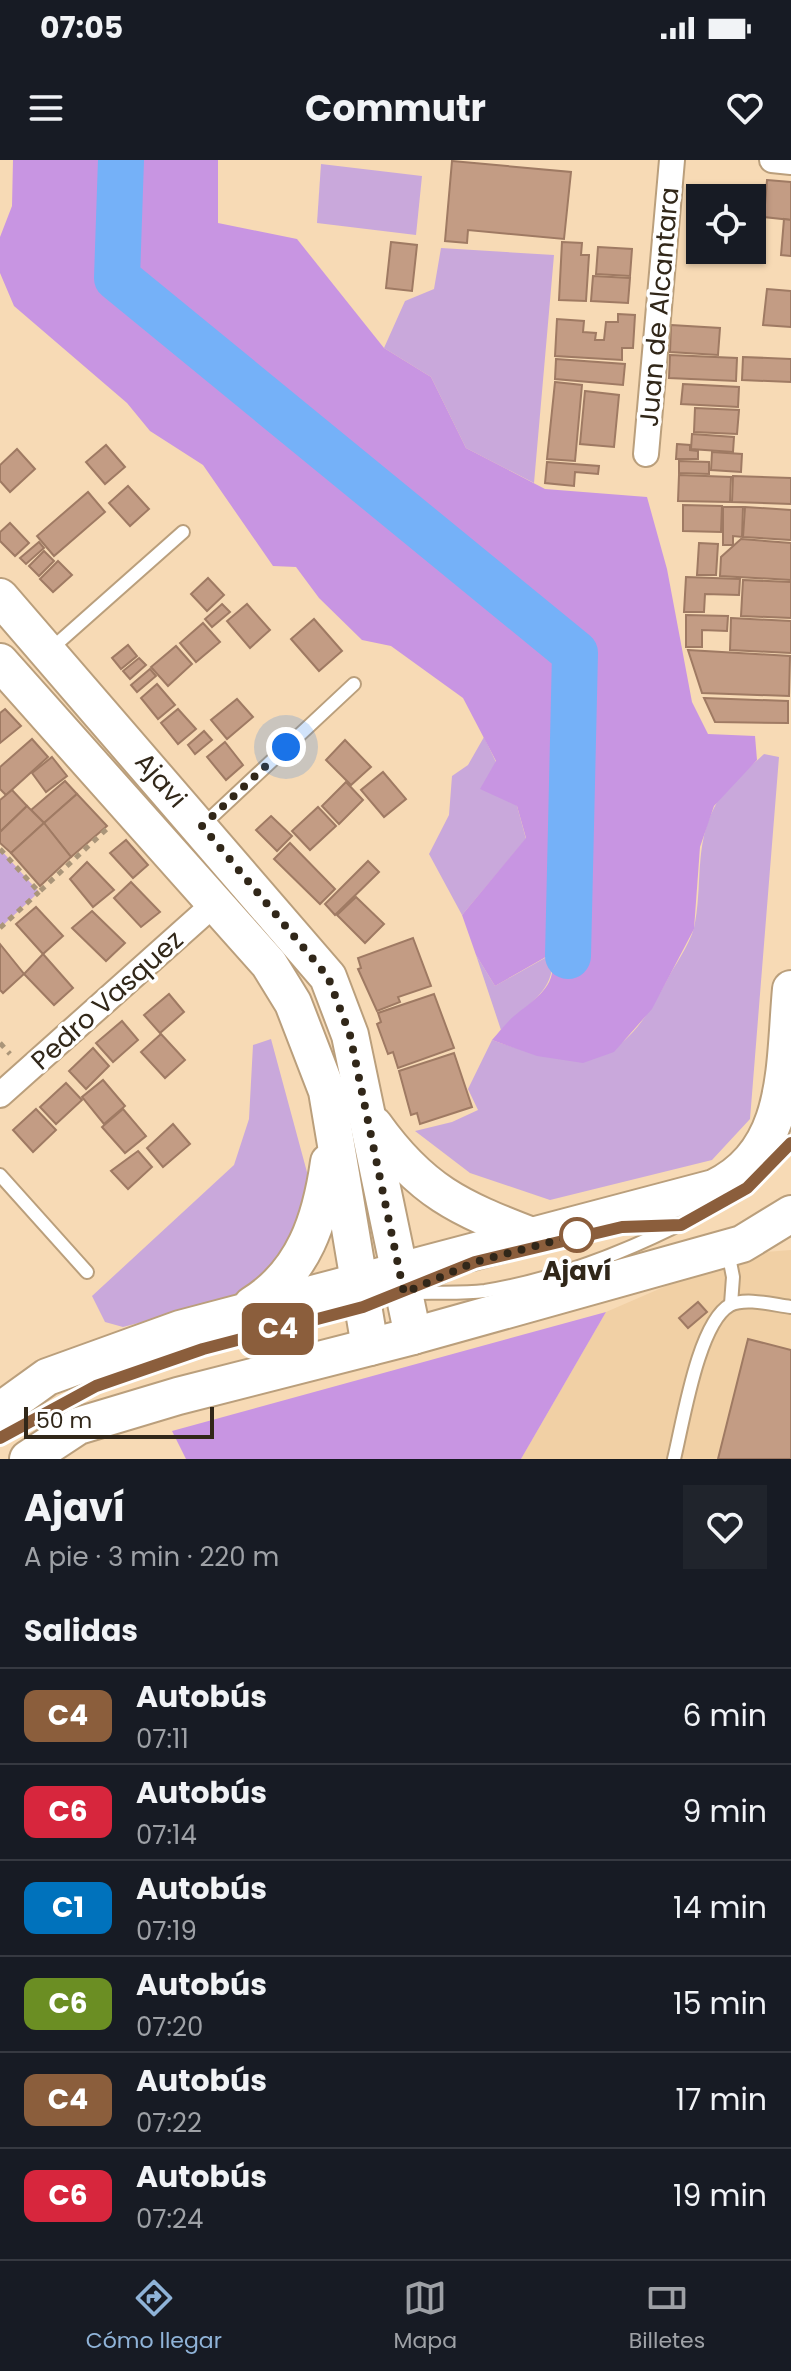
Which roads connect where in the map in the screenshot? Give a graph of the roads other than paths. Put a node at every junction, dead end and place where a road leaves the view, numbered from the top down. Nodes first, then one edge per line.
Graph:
1 (672, 160) edge
2 (772, 160) edge
3 (791, 162) edge
4 (646, 454) dead end
5 (183, 532) dead end
6 (0, 597) edge
7 (48, 651) junction
8 (0, 662) edge
9 (354, 684) dead end
10 (202, 826) junction
11 (213, 905) junction
12 (791, 989) edge
13 (0, 1095) edge
14 (367, 1115) junction
15 (785, 1128) edge
16 (333, 1133) junction
17 (0, 1175) edge
18 (747, 1188) dead end
19 (734, 1195) dead end
20 (791, 1214) edge
21 (681, 1225) junction
22 (532, 1236) junction
23 (791, 1237) edge
24 (734, 1246) junction
25 (87, 1272) dead end
26 (402, 1282) junction
27 (361, 1295) junction
28 (731, 1304) junction
29 (791, 1307) edge
30 (238, 1313) junction
31 (413, 1336) junction
32 (370, 1347) junction
33 (0, 1411) edge
34 (0, 1438) edge
35 (28, 1459) edge
36 (674, 1459) edge

1 - 4 street, Juan de Alcantara
2 - 3 street
5 - 7 lane
6 - 7 main road, Ajavi
7 - 10 main road, Ajavi
8 - 11 main road, Ajavi
9 - 10 lane
10 - 14 main road, Ajavi
11 - 13 street, Pedro Vasquez
11 - 16 main road, Ajavi
12 - 15 main road
14 - 22 main road
14 - 26 main road, Ajavi
15 - 18 lane
15 - 22 main road
16 - 27 main road, Ajavi
16 - 30 main road
17 - 25 lane
19 - 21 lane
20 - 24 main road
21 - 26 lane
21 - 26 lane
22 - 26 main road
23 - 24 main road
24 - 28 lane
24 - 31 main road
26 - 27 main road
26 - 31 main road, Ajavi
27 - 30 main road
27 - 32 main road, Ajavi
27 - 34 lane
28 - 29 lane
28 - 36 lane
30 - 33 main road
31 - 32 main road
32 - 35 main road

